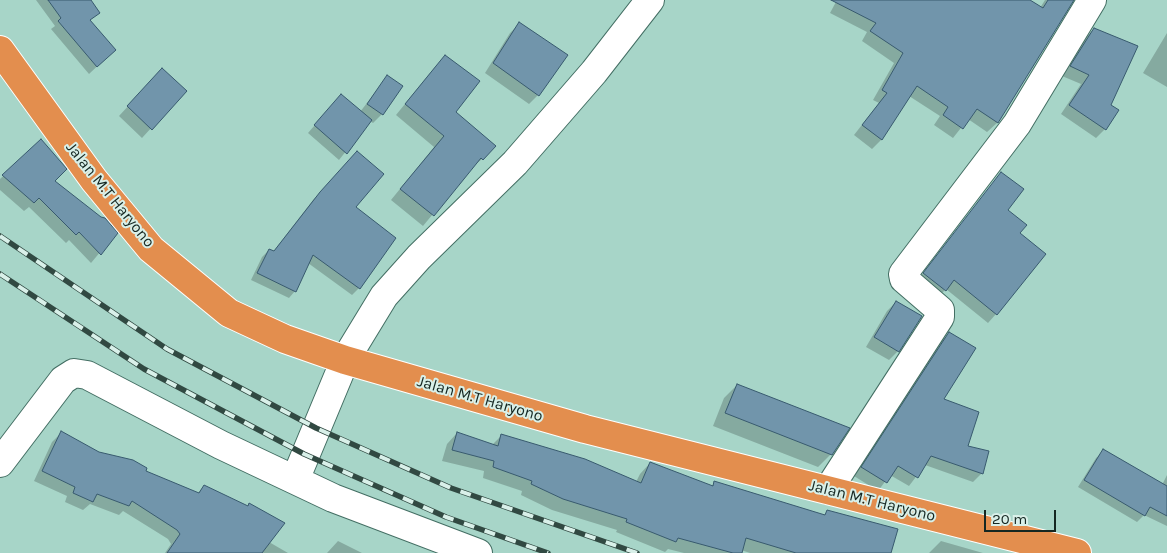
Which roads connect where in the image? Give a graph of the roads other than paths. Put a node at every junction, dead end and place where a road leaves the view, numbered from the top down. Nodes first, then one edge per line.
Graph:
1 (650, 0) edge
2 (1092, 0) edge
3 (0, 50) edge
4 (345, 360) junction
5 (0, 463) edge
6 (295, 480) junction
7 (828, 490) junction
8 (478, 553) edge
9 (1077, 553) edge

1 - 4 street
2 - 7 street
3 - 4 highway, Jalan M.T Haryono
4 - 6 street
4 - 7 highway, Jalan M.T Haryono
5 - 6 street
6 - 8 street
7 - 9 highway, Jalan M.T Haryono

